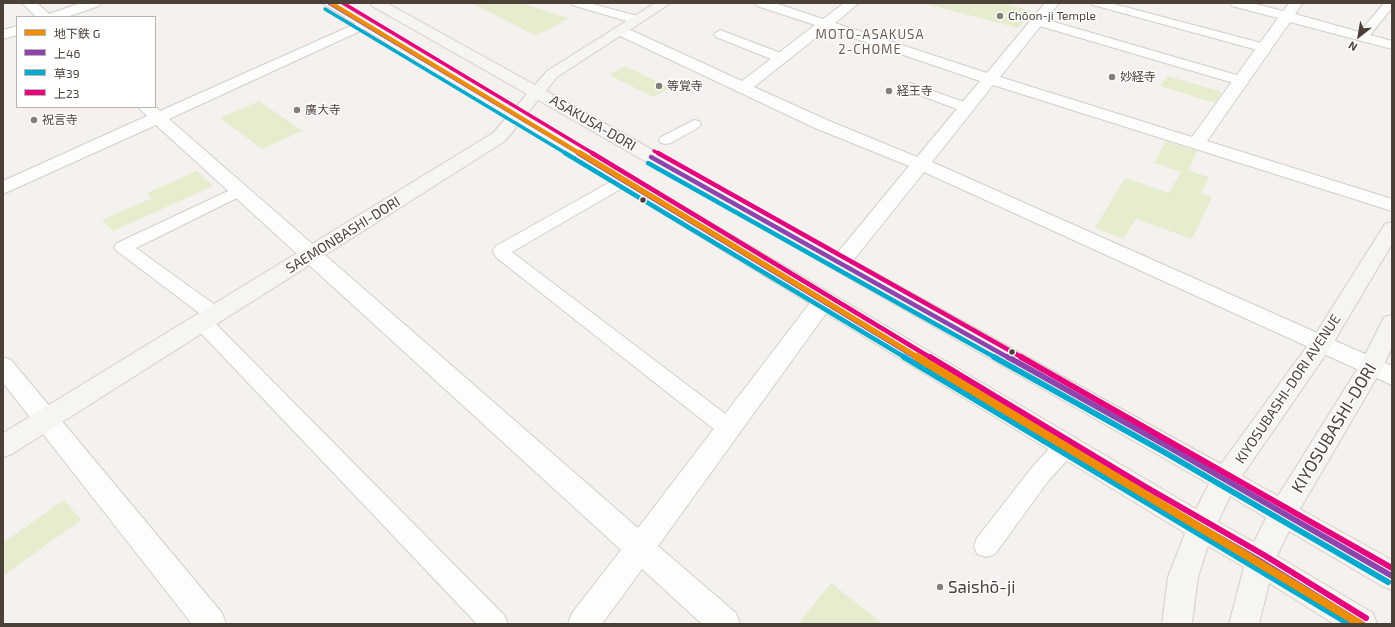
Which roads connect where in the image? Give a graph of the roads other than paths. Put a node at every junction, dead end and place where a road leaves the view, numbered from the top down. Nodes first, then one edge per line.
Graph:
1 (29, 3) edge
2 (94, 3) edge
3 (329, 3) edge
4 (377, 3) edge
5 (576, 3) edge
6 (664, 3) edge
7 (762, 3) edge
8 (852, 3) edge
9 (1052, 3) edge
10 (1097, 3) edge
11 (1237, 3) edge
12 (1296, 3) edge
13 (1390, 3) edge
14 (43, 16) edge
15 (57, 16) edge
16 (1288, 17) junction
17 (637, 20) junction
18 (1037, 21) junction
19 (364, 24) junction
20 (825, 24) junction
21 (16, 30) edge
22 (621, 31) junction
23 (720, 34) dead end
24 (3, 35) edge
25 (1362, 37) junction
26 (1392, 45) edge
27 (1265, 48) junction
28 (781, 58) junction
29 (990, 79) junction
30 (1242, 81) junction
31 (744, 87) junction
32 (911, 88) dead end
33 (537, 92) junction
34 (967, 108) junction
35 (152, 112) edge
36 (516, 116) junction
37 (694, 124) dead end
38 (666, 140) dead end
39 (1196, 144) junction
40 (922, 165) junction
41 (625, 180) junction
42 (3, 188) edge
43 (241, 190) junction
44 (1392, 205) edge
45 (1392, 228) edge
46 (311, 255) junction
47 (841, 262) junction
48 (824, 300) junction
49 (209, 319) junction
50 (1392, 323) edge
51 (1321, 344) junction
52 (3, 366) edge
53 (1382, 372) edge
54 (47, 418) junction
55 (728, 428) junction
56 (3, 446) edge
57 (1065, 447) junction
58 (1225, 479) junction
59 (1283, 513) junction
60 (1201, 527) junction
61 (986, 546) dead end
62 (640, 548) junction
63 (1260, 561) junction
64 (1392, 576) edge
65 (211, 624) edge
66 (495, 624) edge
67 (583, 624) edge
68 (725, 624) edge
69 (1177, 624) edge
70 (1244, 624) edge
71 (1362, 624) edge

1 - 14 street
2 - 15 street
3 - 19 main road
4 - 33 main road, ASAKUSA-DORI
5 - 17 lane
6 - 17 main road, SAEMONBASHI-DORI
7 - 20 street
8 - 20 street
9 - 18 street
10 - 27 lane
11 - 16 street
12 - 16 street
13 - 25 lane
16 - 25 street
16 - 27 street
17 - 22 main road, SAEMONBASHI-DORI
18 - 29 street
18 - 30 lane
19 - 35 street
19 - 36 main road
20 - 28 street
20 - 29 street
21 - 24 street
22 - 31 street
22 - 33 main road, SAEMONBASHI-DORI
23 - 28 lane
25 - 26 street
27 - 30 street
28 - 31 street
29 - 34 street
29 - 39 street
30 - 39 street
31 - 40 street
32 - 34 lane
33 - 36 main road, SAEMONBASHI-DORI
33 - 47 main road, ASAKUSA-DORI
34 - 40 street
35 - 42 street
35 - 43 street
36 - 41 main road
36 - 46 main road, SAEMONBASHI-DORI
37 - 38 lane
39 - 44 street
40 - 47 street
40 - 51 street
41 - 48 main road
41 - 55 lane
43 - 46 street
43 - 49 lane
45 - 51 main road, KIYOSUBASHI-DORI AVENUE
46 - 49 main road, SAEMONBASHI-DORI
46 - 62 street
47 - 58 main road, ASAKUSA-DORI
48 - 55 street
48 - 57 main road
49 - 54 main road, SAEMONBASHI-DORI
49 - 66 lane
50 - 53 main road, KIYOSUBASHI-DORI
51 - 53 street
51 - 58 main road, KIYOSUBASHI-DORI AVENUE
52 - 54 street
53 - 59 main road, KIYOSUBASHI-DORI
54 - 56 main road, SAEMONBASHI-DORI
54 - 65 street
55 - 62 street
57 - 60 main road
57 - 61 lane
58 - 59 main road, ASAKUSA-DORI
58 - 60 main road, KIYOSUBASHI-DORI AVENUE
59 - 63 main road, KIYOSUBASHI-DORI
59 - 64 main road, ASAKUSA-DORI
60 - 63 main road
60 - 69 main road, KIYOSUBASHI-DORI AVENUE
62 - 67 street
62 - 68 street
63 - 70 main road, KIYOSUBASHI-DORI
63 - 71 main road

